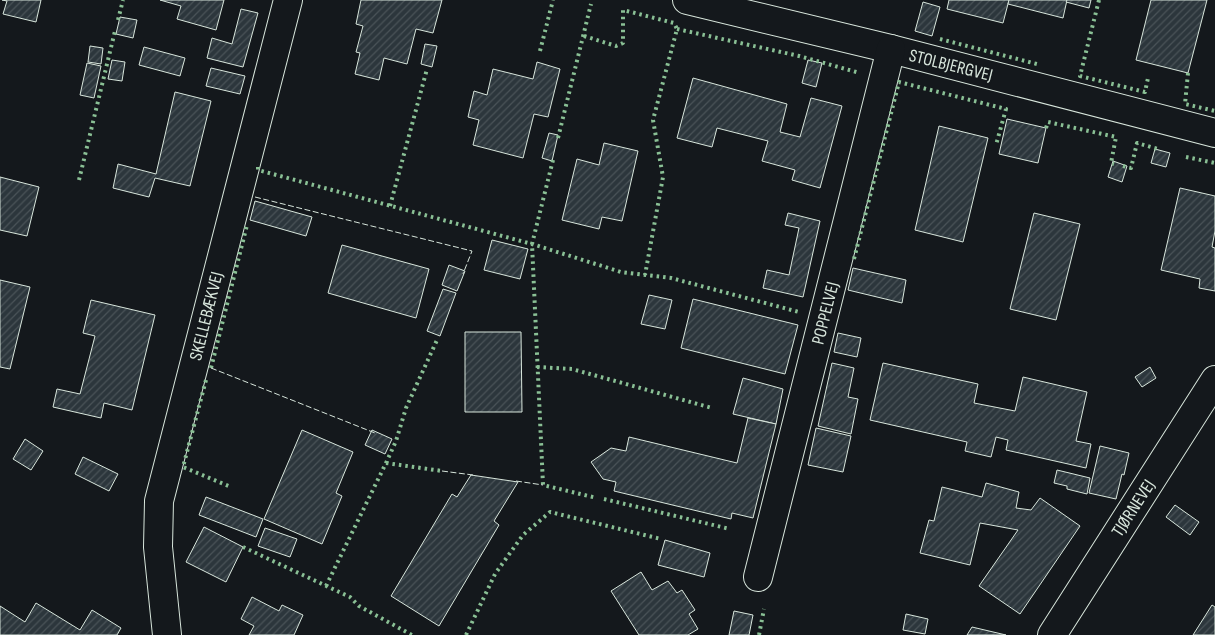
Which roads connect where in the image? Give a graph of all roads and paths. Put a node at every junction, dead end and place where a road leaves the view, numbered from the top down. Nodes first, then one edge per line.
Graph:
1 (288, 0) edge
2 (687, 0) edge
3 (891, 50) junction
4 (1215, 133) edge
5 (1215, 380) edge
6 (758, 577) dead end
7 (167, 635) edge
8 (1052, 635) edge

1 - 7 street, SKELLEBÆKVEJ
2 - 3 street, STOLBJERGVEJ
3 - 4 street, STOLBJERGVEJ
3 - 6 street, POPPELVEJ
5 - 8 street, TJØRNEVEJ

